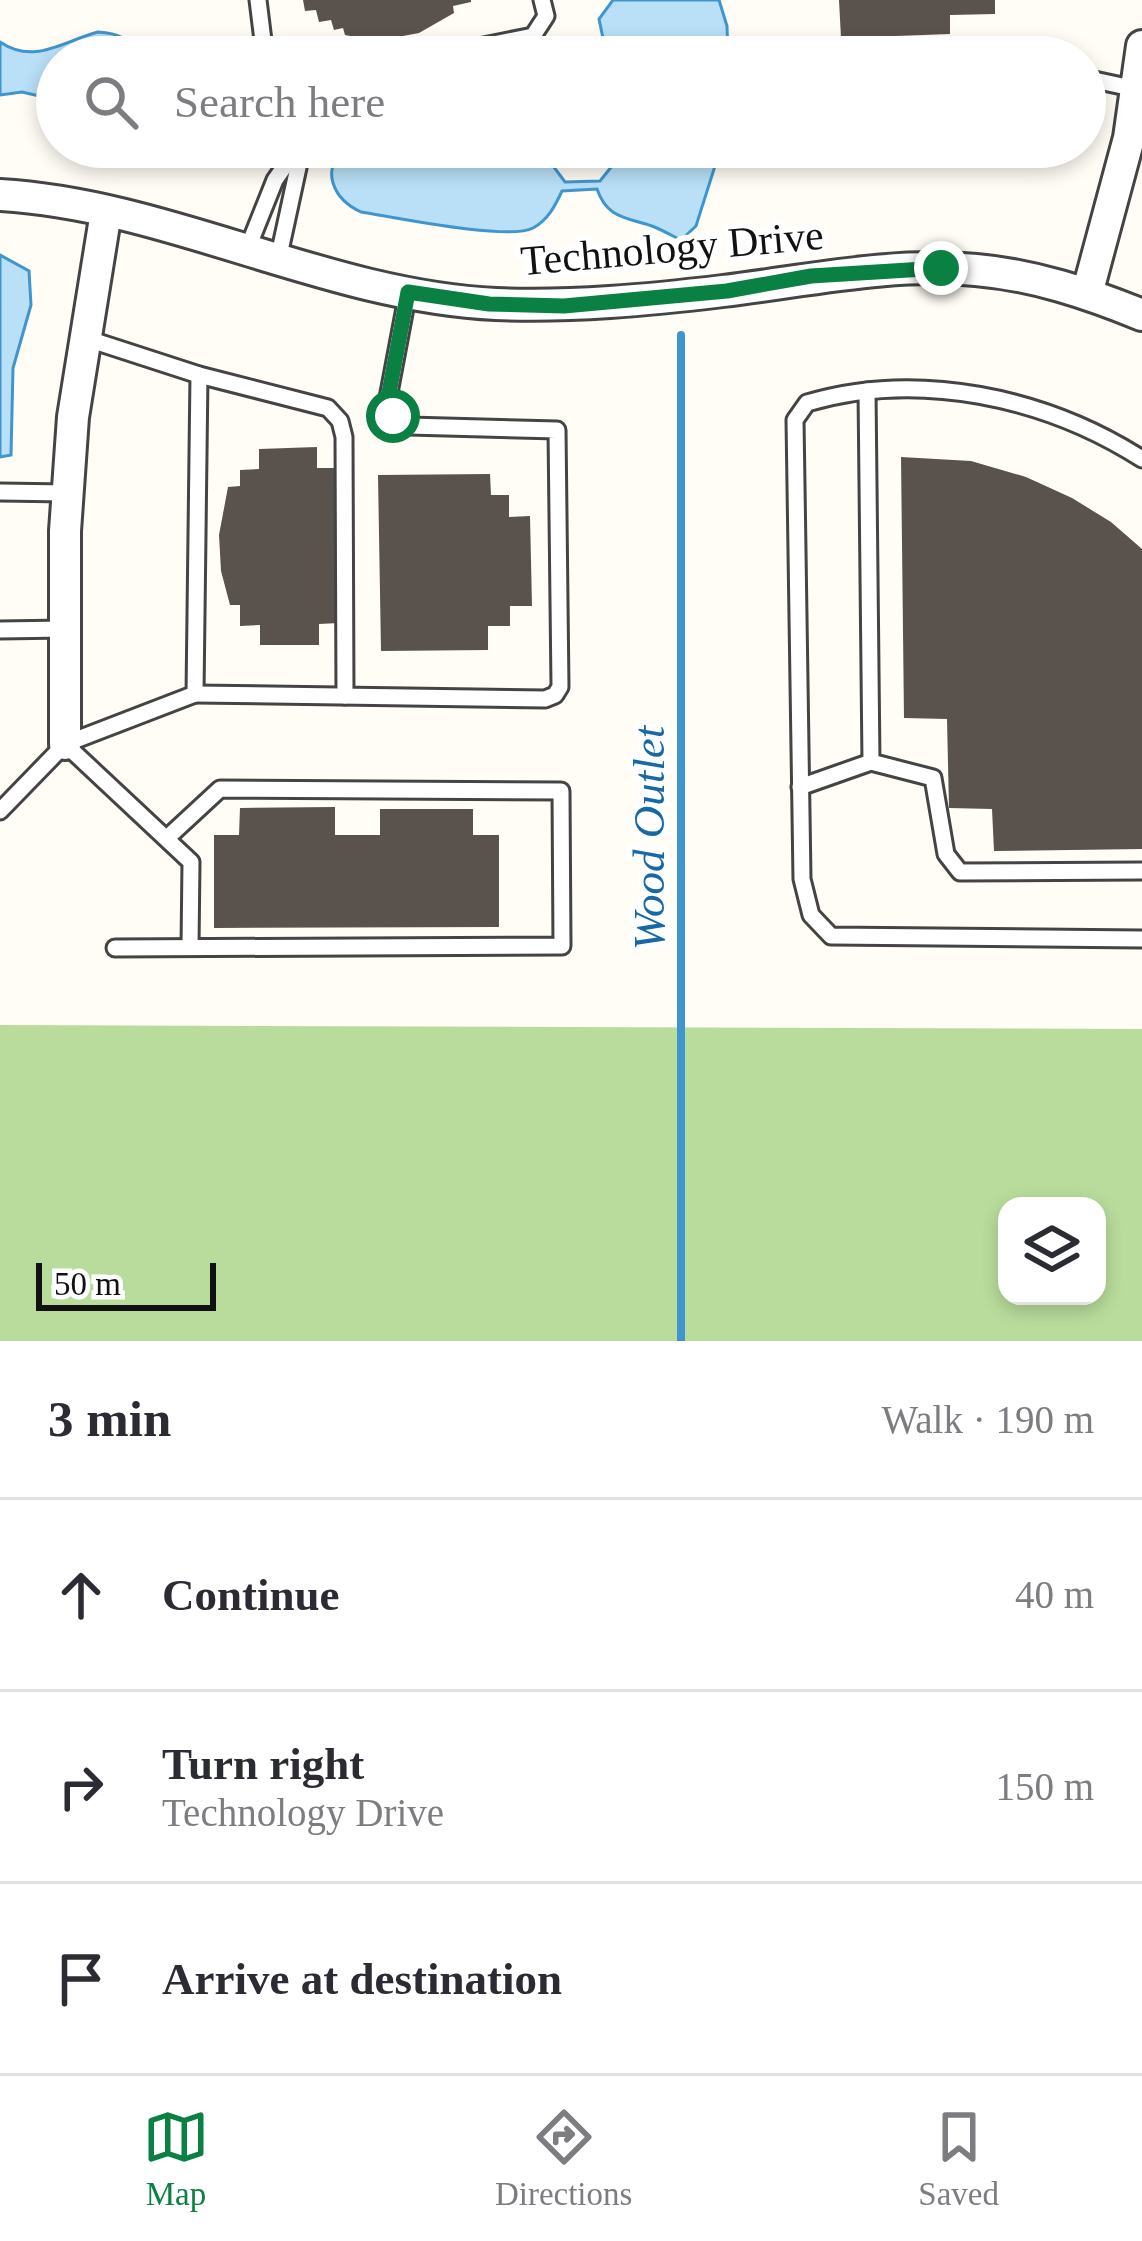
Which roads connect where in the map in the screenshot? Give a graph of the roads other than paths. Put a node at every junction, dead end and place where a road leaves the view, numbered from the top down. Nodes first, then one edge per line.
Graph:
1 (258, 0) edge
2 (542, 0) edge
3 (262, 36) edge
4 (533, 36) edge
5 (1142, 46) edge
6 (1106, 83) edge
7 (1136, 89) junction
8 (283, 168) edge
9 (298, 168) edge
10 (0, 195) edge
11 (106, 212) junction
12 (247, 250) junction
13 (278, 260) junction
14 (408, 292) junction
15 (1087, 294) junction
16 (1142, 315) edge
17 (86, 338) junction
18 (199, 375) junction
19 (867, 391) junction
20 (1142, 459) edge
21 (0, 492) edge
22 (67, 493) junction
23 (65, 628) junction
24 (0, 630) edge
25 (195, 694) junction
26 (346, 696) junction
27 (65, 744) junction
28 (871, 762) junction
29 (800, 787) junction
30 (0, 811) edge
31 (167, 838) junction
32 (1142, 871) edge
33 (1142, 940) edge
34 (190, 947) junction
35 (115, 948) dead end

1 - 3 lane
2 - 4 lane
5 - 7 street
6 - 7 lane
7 - 15 street
8 - 12 lane
9 - 13 lane
10 - 11 street, Technology Drive
11 - 12 street, Technology Drive
11 - 17 street
12 - 13 street, Technology Drive
13 - 14 street, Technology Drive
14 - 15 street, Technology Drive
14 - 26 lane
15 - 16 street, Technology Drive
17 - 18 lane
17 - 22 street
18 - 25 lane
18 - 26 lane
19 - 20 lane
19 - 28 lane
19 - 29 lane
21 - 22 lane
22 - 23 street
23 - 24 lane
23 - 27 street
25 - 26 lane
25 - 27 lane
27 - 30 lane
27 - 31 lane
28 - 29 lane
28 - 32 lane
29 - 33 lane
31 - 34 lane
31 - 34 lane
34 - 35 lane

